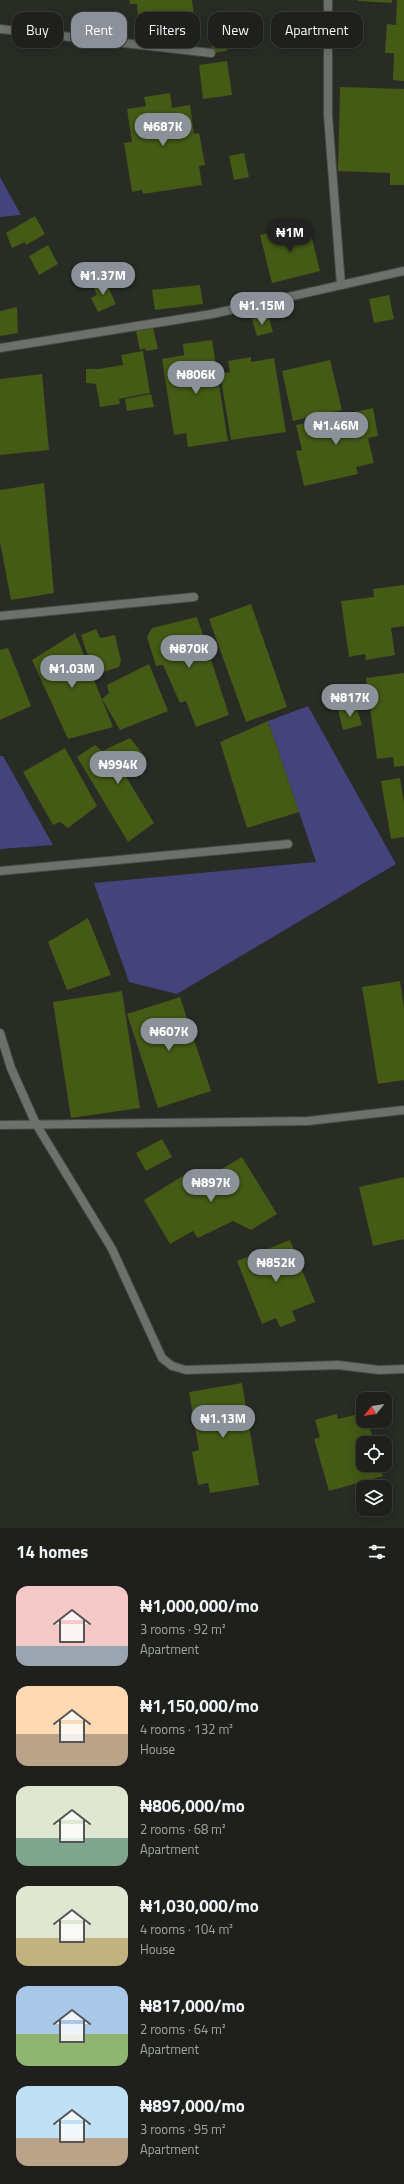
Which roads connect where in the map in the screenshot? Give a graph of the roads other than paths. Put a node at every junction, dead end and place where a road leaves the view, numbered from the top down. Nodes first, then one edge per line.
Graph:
1 (328, 0) edge
2 (0, 29) edge
3 (211, 53) dead end
4 (404, 270) edge
5 (341, 285) junction
6 (0, 348) edge
7 (194, 597) dead end
8 (0, 616) edge
9 (288, 844) dead end
10 (0, 870) edge
11 (0, 1033) edge
12 (404, 1110) edge
13 (36, 1124) junction
14 (0, 1125) edge
15 (404, 1369) edge

1 - 5 street
2 - 3 street
4 - 5 street
5 - 6 street
7 - 8 street
9 - 10 street
11 - 13 street
12 - 13 street
13 - 14 street
13 - 15 street

